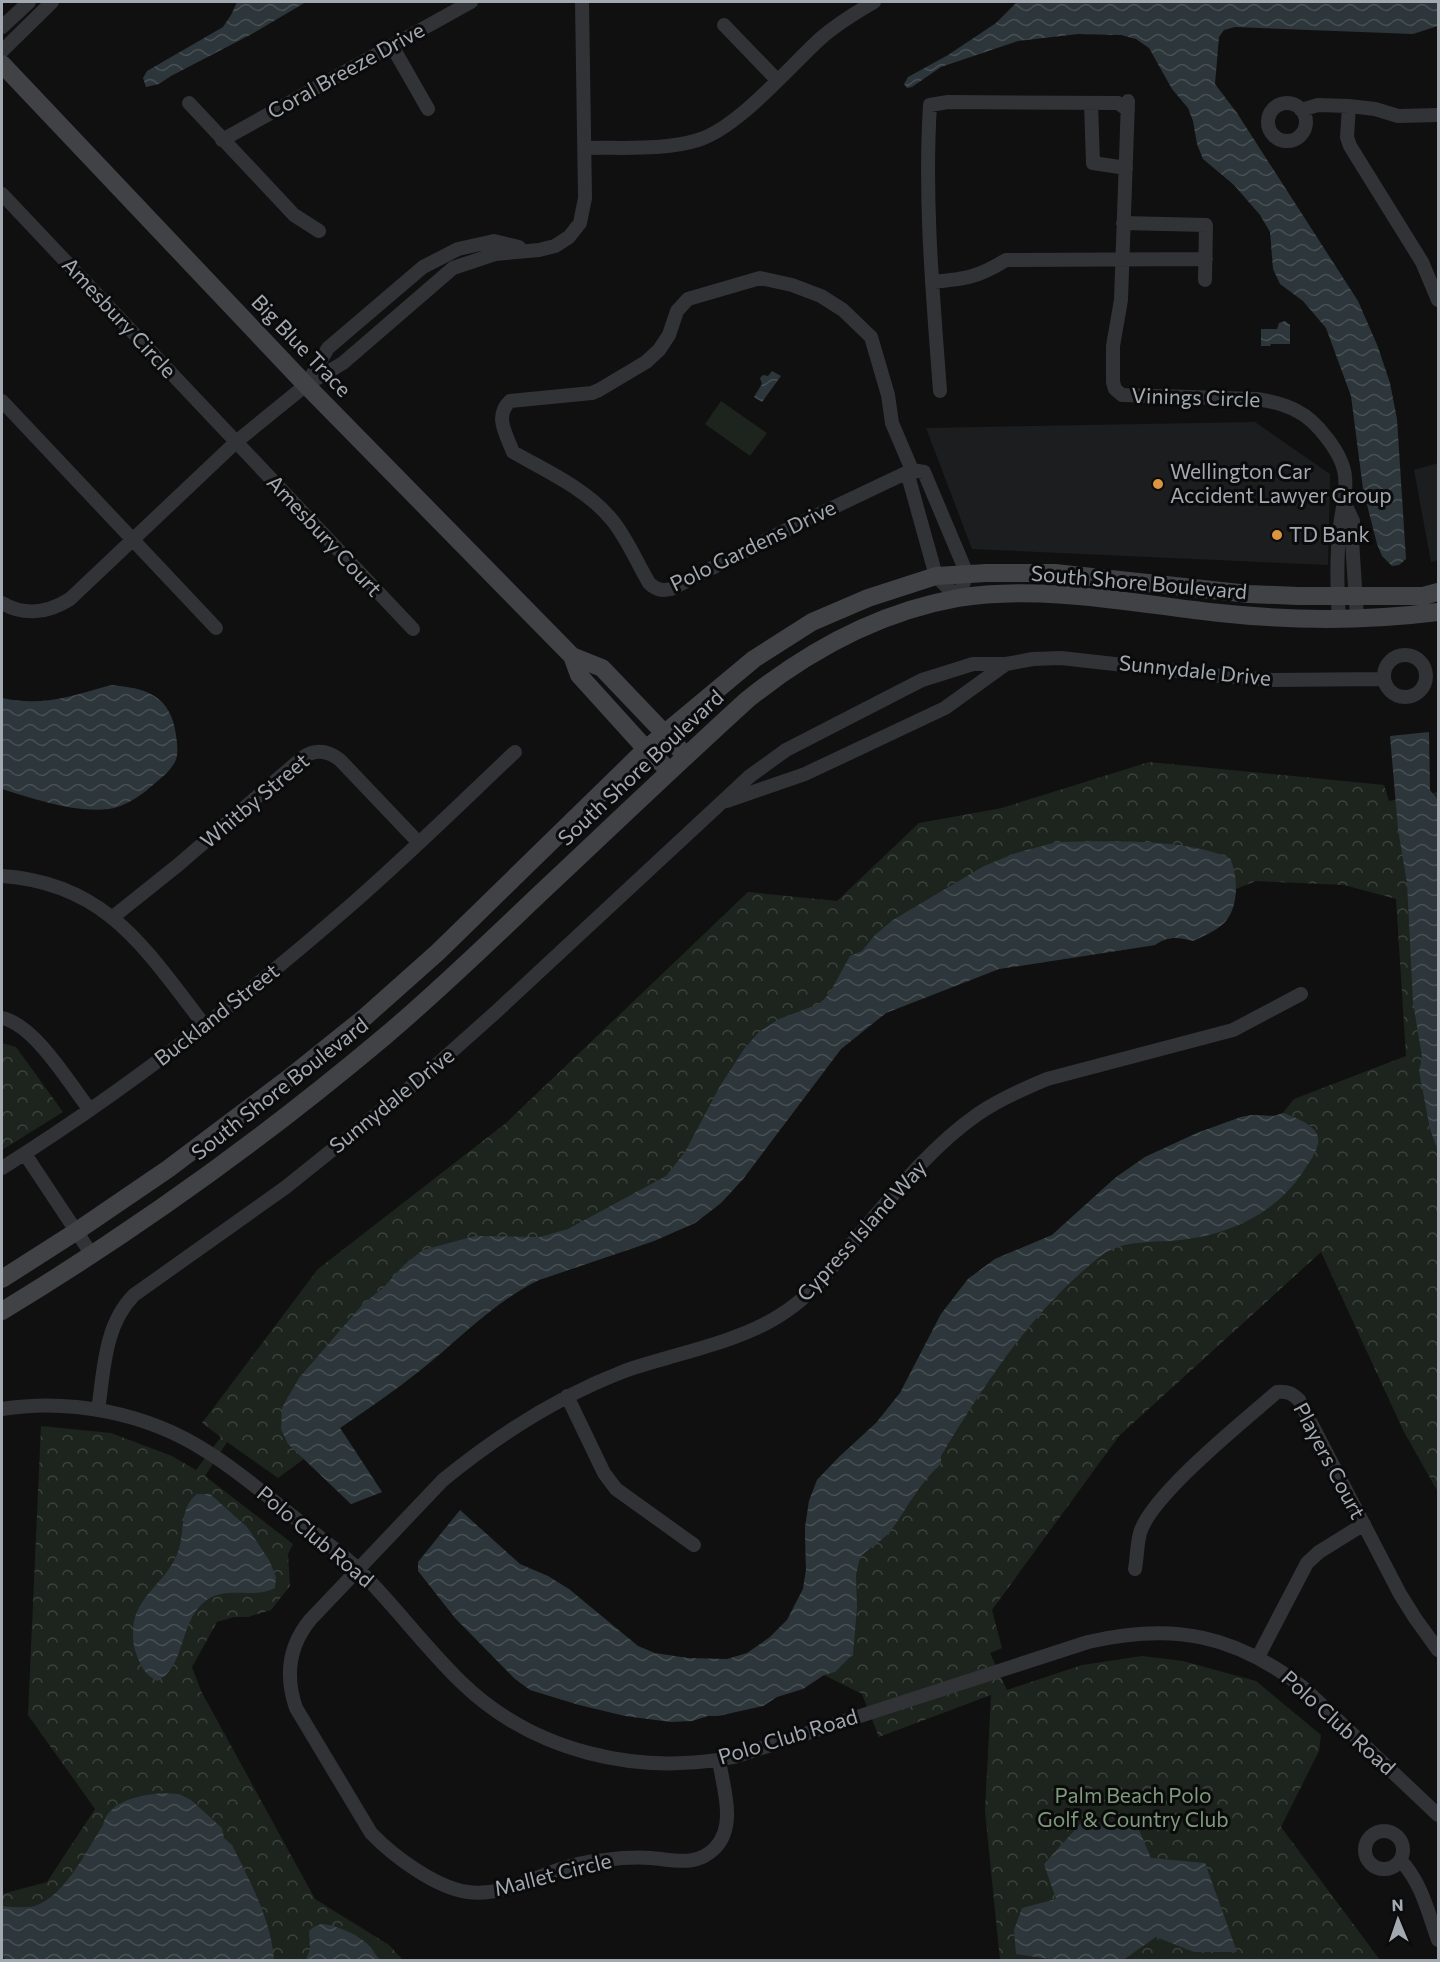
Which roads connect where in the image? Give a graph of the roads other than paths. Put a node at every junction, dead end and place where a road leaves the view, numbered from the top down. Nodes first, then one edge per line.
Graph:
1 (29, 2) edge
2 (52, 2) edge
3 (471, 2) edge
4 (582, 2) edge
5 (873, 2) edge
6 (724, 25) dead end
7 (2, 27) edge
8 (392, 46) junction
9 (2, 51) edge
10 (2, 64) edge
11 (777, 80) junction
12 (189, 103) dead end
13 (1091, 103) junction
14 (1349, 106) junction
15 (428, 109) dead end
16 (1301, 110) dead end
17 (1438, 115) edge
18 (222, 140) junction
19 (584, 147) junction
20 (1126, 168) junction
21 (2, 194) edge
22 (1123, 223) junction
23 (319, 231) dead end
24 (529, 250) junction
25 (1121, 259) junction
26 (1206, 259) junction
27 (1205, 280) dead end
28 (932, 282) junction
29 (1438, 300) edge
30 (306, 385) junction
31 (940, 391) dead end
32 (2, 401) edge
33 (236, 442) junction
34 (912, 470) junction
35 (133, 540) junction
36 (967, 574) junction
37 (936, 576) junction
38 (1438, 592) edge
39 (1346, 596) junction
40 (958, 598) junction
41 (2, 603) edge
42 (1438, 612) edge
43 (1348, 618) junction
44 (216, 628) dead end
45 (412, 629) dead end
46 (572, 656) junction
47 (1006, 664) junction
48 (1432, 674) edge
49 (1384, 678) junction
50 (664, 734) junction
51 (646, 749) junction
52 (515, 752) dead end
53 (686, 756) junction
54 (670, 771) junction
55 (722, 802) junction
56 (419, 843) junction
57 (2, 876) edge
58 (113, 917) junction
59 (1301, 994) dead end
60 (2, 1018) edge
61 (205, 1026) junction
62 (90, 1110) junction
63 (25, 1154) junction
64 (2, 1168) edge
65 (77, 1231) junction
66 (92, 1255) junction
67 (2, 1279) edge
68 (2, 1311) edge
69 (567, 1396) junction
70 (2, 1409) edge
71 (98, 1410) junction
72 (1364, 1524) junction
73 (694, 1545) dead end
74 (1135, 1569) dead end
75 (358, 1570) junction
76 (1438, 1650) edge
77 (1258, 1657) junction
78 (718, 1760) junction
79 (1438, 1815) edge
80 (1400, 1860) dead end
81 (1438, 1940) edge

1 - 7 street
2 - 9 street
3 - 8 street, Coral Breeze Drive
4 - 19 street
5 - 11 street
6 - 11 street
8 - 15 street
8 - 18 street, Coral Breeze Drive
10 - 30 street, Big Blue Trace
11 - 19 street
12 - 18 street
13 - 20 street
13 - 20 street, Vinings Circle
13 - 28 street, Vinings Circle
14 - 16 street
14 - 17 street
14 - 29 street
18 - 23 street
19 - 24 street
20 - 22 street, Vinings Circle
21 - 33 street, Amesbury Circle
22 - 25 street, Vinings Circle
22 - 26 street
24 - 30 street
24 - 30 street
25 - 26 street
25 - 28 street
25 - 39 street, Vinings Circle
26 - 27 street
28 - 31 street, Vinings Circle
30 - 33 street
30 - 46 street, Big Blue Trace
32 - 35 street
33 - 35 street
33 - 45 street, Amesbury Court
34 - 34 street, Polo Gardens Drive
34 - 36 street, Polo Gardens Drive
34 - 37 street, Polo Gardens Drive
35 - 41 street
35 - 44 street
36 - 37 street, South Shore Boulevard
36 - 39 street, South Shore Boulevard
36 - 40 street
37 - 40 street, Polo Gardens Drive
37 - 50 street, South Shore Boulevard
38 - 39 street, South Shore Boulevard
39 - 43 street, Vinings Circle
40 - 43 street, South Shore Boulevard
40 - 53 street, South Shore Boulevard
42 - 43 street, South Shore Boulevard
46 - 50 street, Big Blue Trace
46 - 51 street, Big Blue Trace
47 - 49 street, Sunnydale Drive
47 - 55 street, Sunnydale Drive
47 - 55 street, Sunnydale Drive
48 - 49 street
48 - 49 street
50 - 51 street, South Shore Boulevard
50 - 53 street, Big Blue Trace
51 - 54 street, Big Blue Trace
51 - 65 street, South Shore Boulevard
52 - 56 street, Buckland Street
53 - 54 street, South Shore Boulevard
54 - 66 street, South Shore Boulevard
55 - 71 street, Sunnydale Drive
56 - 58 street, Whitby Street
56 - 61 street, Buckland Street
57 - 58 street
58 - 61 street
59 - 69 street, Cypress Island Way
60 - 62 street
61 - 62 street, Buckland Street
62 - 63 street, Buckland Street
63 - 64 street, Buckland Street
63 - 65 street
65 - 66 street
65 - 67 street, South Shore Boulevard
66 - 68 street, South Shore Boulevard
69 - 73 street
69 - 75 street, Cypress Island Way
70 - 71 street, Polo Club Road
71 - 75 street, Polo Club Road
72 - 74 street, Players Court
72 - 76 street, Players Court
72 - 77 street
75 - 78 street, Polo Club Road
75 - 78 street, Mallet Circle
77 - 78 street, Polo Club Road
77 - 79 street, Polo Club Road
80 - 81 street

